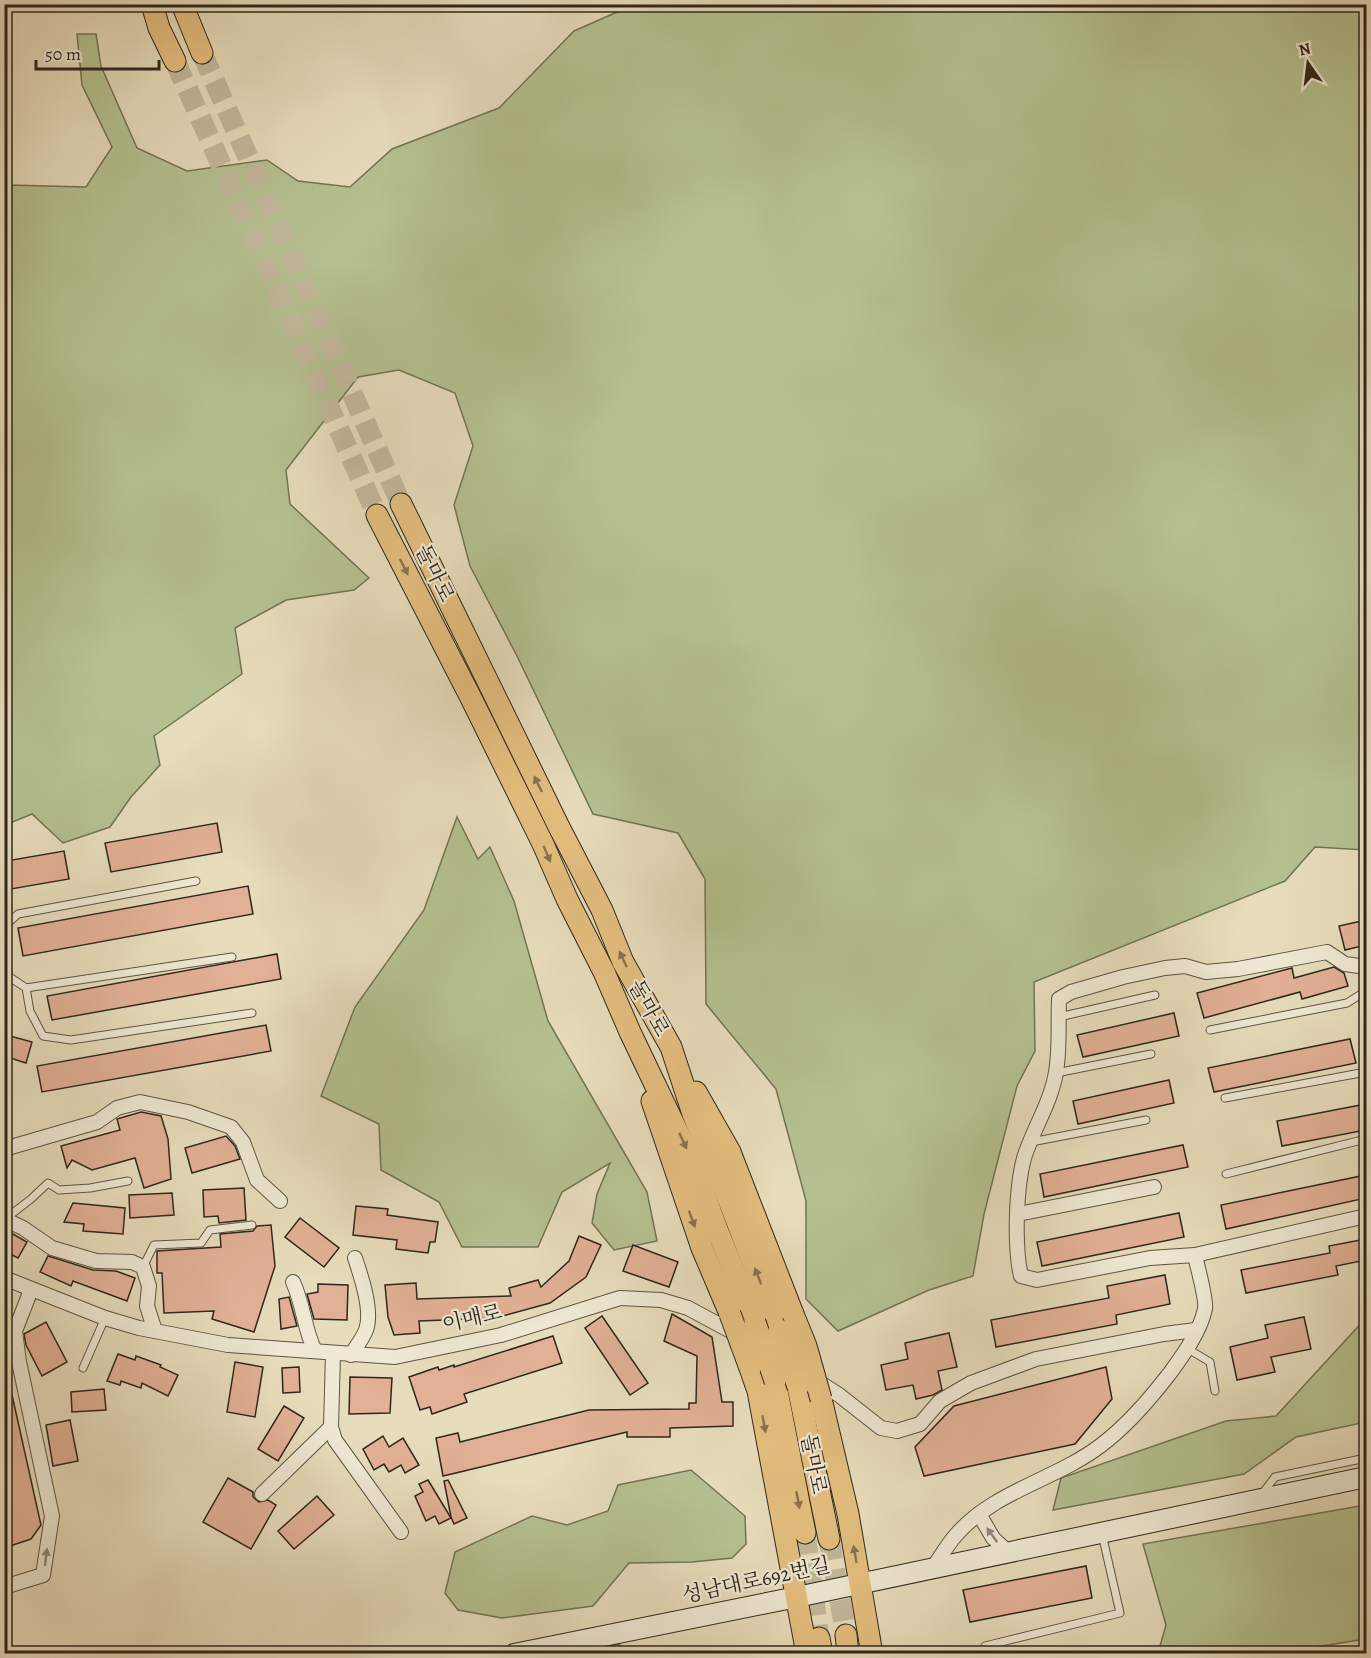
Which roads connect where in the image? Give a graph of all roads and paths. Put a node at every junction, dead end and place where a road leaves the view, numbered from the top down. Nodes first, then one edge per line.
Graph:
1 (152, 4) edge
2 (183, 4) edge
3 (202, 53) tunnel mouth
4 (175, 61) tunnel mouth
5 (401, 504) tunnel mouth
6 (377, 515) tunnel mouth
7 (196, 881) dead end
8 (4, 931) edge
9 (232, 957) dead end
10 (1366, 967) edge
11 (4, 969) edge
12 (5, 974) edge
13 (26, 988) junction
14 (1366, 988) edge
15 (1155, 994) dead end
16 (252, 1013) dead end
17 (1059, 1017) junction
18 (1210, 1030) dead end
19 (630, 1032) junction
20 (671, 1047) junction
21 (1151, 1054) dead end
22 (1366, 1072) edge
23 (1056, 1074) junction
24 (1225, 1098) dead end
25 (1146, 1120) dead end
26 (1366, 1139) edge
27 (1031, 1142) junction
28 (4, 1149) edge
29 (1226, 1174) dead end
30 (128, 1181) dead end
31 (1154, 1187) dead end
32 (280, 1201) dead end
33 (1018, 1214) junction
34 (1366, 1216) edge
35 (5, 1219) edge
36 (252, 1226) dead end
37 (1195, 1255) junction
38 (356, 1258) dead end
39 (143, 1267) junction
40 (4, 1278) edge
41 (293, 1282) dead end
42 (31, 1290) junction
43 (105, 1318) junction
44 (1196, 1330) junction
45 (155, 1331) junction
46 (1188, 1349) junction
47 (315, 1352) junction
48 (333, 1353) junction
49 (351, 1354) junction
50 (83, 1368) dead end
51 (1215, 1391) dead end
52 (331, 1427) junction
53 (1366, 1458) edge
54 (1366, 1477) edge
55 (262, 1494) dead end
56 (1257, 1501) junction
57 (979, 1514) junction
58 (401, 1532) dead end
59 (805, 1533) tunnel mouth
60 (1102, 1534) junction
61 (829, 1539) tunnel mouth
62 (1009, 1553) junction
63 (932, 1569) junction
64 (860, 1583) junction
65 (4, 1587) edge
66 (797, 1597) junction
67 (985, 1647) dead end
68 (816, 1648) edge
69 (514, 1653) edge
70 (872, 1653) edge

1 - 4 main road
2 - 3 main road
20 -> 5 main road, 돌마로
6 -> 19 main road, 돌마로
7 - 8 lane
9 - 13 lane
10 - 17 street
11 - 12 lane
12 - 13 lane
13 - 16 lane
14 - 18 lane
15 - 17 lane
17 - 23 street
19 -> 59 main road, 돌마로, bridge
19 -> 66 main road, bridge
61 -> 20 main road, 돌마로, bridge
64 -> 20 main road, bridge
21 - 23 lane
22 - 24 lane
23 - 27 street
25 - 27 lane
26 - 29 lane
27 - 33 street
28 - 32 street
30 - 35 lane
31 - 33 street
33 - 37 street
34 - 37 street
35 - 39 street
36 - 39 lane
37 - 44 street
38 - 49 street
39 - 45 street
40 - 42 street, 이매로
41 - 47 street
42 - 43 street, 이매로
65 -> 42 street
43 - 45 street, 이매로
43 - 50 lane
44 - 46 street
44 - 49 street, 이매로
45 - 47 street, 이매로
46 - 51 lane
46 - 57 street
47 - 48 street, 이매로
48 - 49 street, 이매로
48 - 52 street
52 - 55 street
52 - 58 street
53 - 56 lane
54 - 56 street, 성남대로692번길
56 - 60 street, 성남대로692번길
62 -> 57 street
57 - 63 street
60 - 62 street, 성남대로692번길
60 - 67 lane
62 - 63 street, 성남대로692번길
63 - 64 street, 성남대로692번길
64 - 66 street, 성남대로692번길
64 - 70 main road
66 - 68 main road
66 - 69 street, 성남대로692번길

